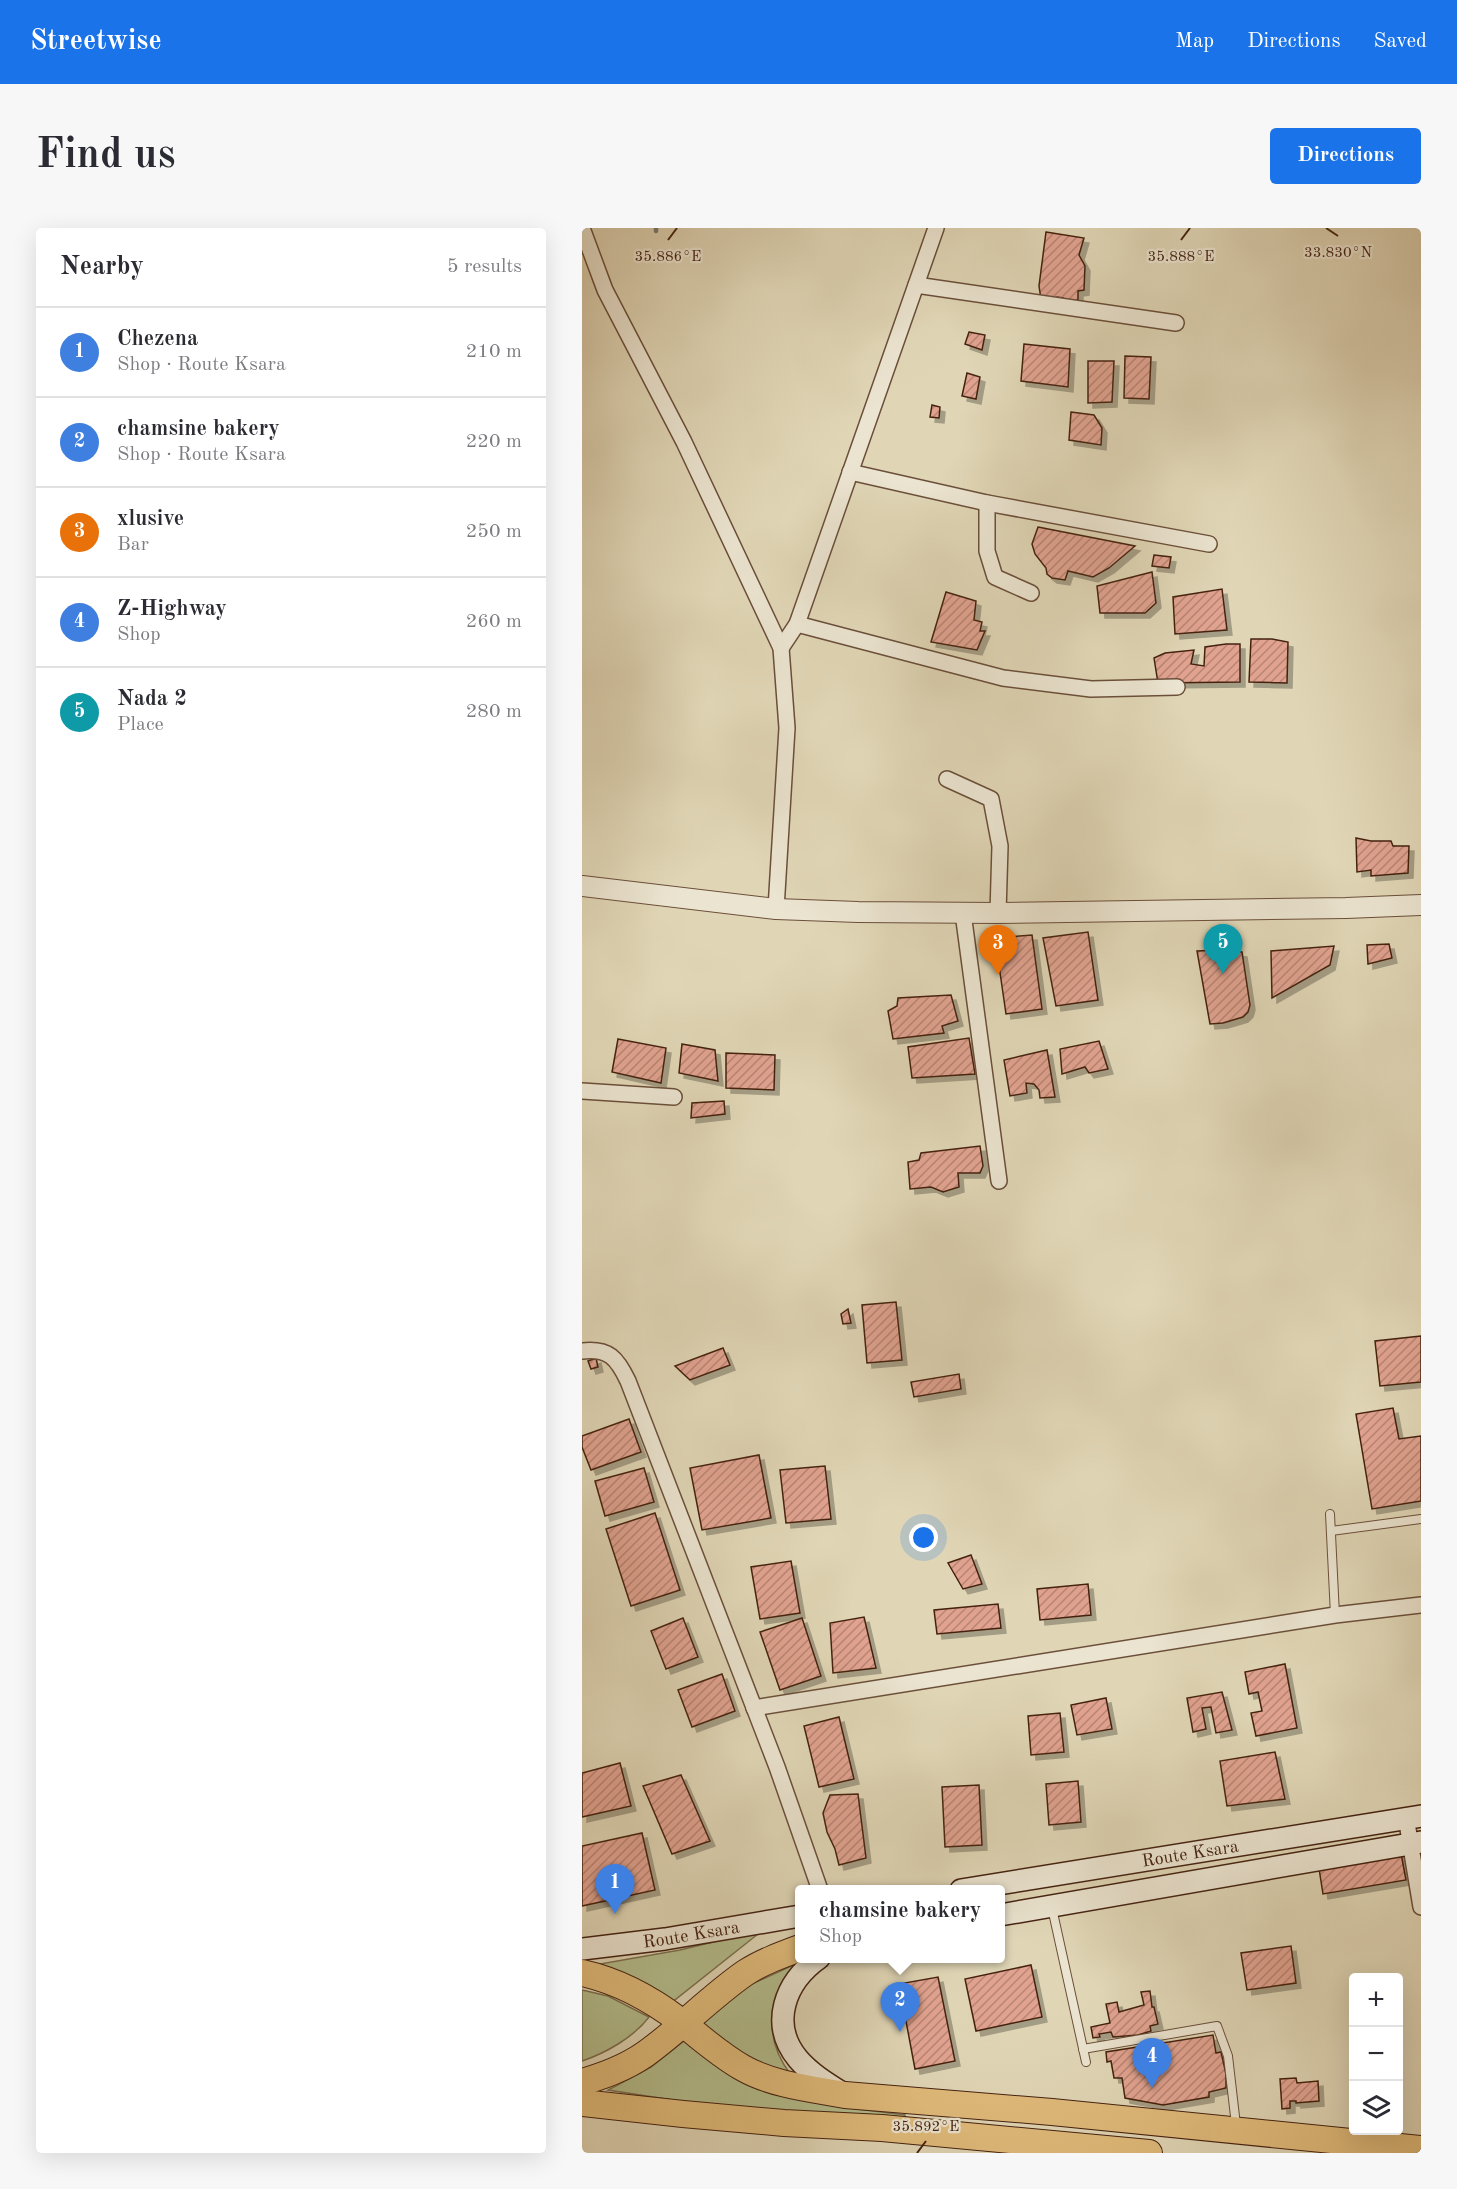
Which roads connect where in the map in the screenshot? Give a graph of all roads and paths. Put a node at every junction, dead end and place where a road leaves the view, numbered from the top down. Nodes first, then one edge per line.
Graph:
1 (582, 228) edge
2 (936, 228) edge
3 (916, 285) junction
4 (1176, 323) dead end
5 (850, 472) junction
6 (987, 503) junction
7 (1209, 544) dead end
8 (1031, 593) dead end
9 (797, 624) junction
10 (781, 648) junction
11 (1177, 687) dead end
12 (947, 779) dead end
13 (582, 886) edge
14 (1421, 905) edge
15 (776, 909) junction
16 (963, 913) junction
17 (999, 913) junction
18 (582, 1091) edge
19 (674, 1097) dead end
20 (999, 1181) dead end
21 (582, 1351) edge
22 (1330, 1514) dead end
23 (1421, 1519) edge
24 (1331, 1531) junction
25 (1421, 1605) edge
26 (1335, 1616) junction
27 (754, 1708) junction
28 (1414, 1817) edge
29 (1416, 1843) edge
30 (818, 1885) edge
31 (992, 1885) edge
32 (1052, 1906) junction
33 (1421, 1907) edge
34 (1005, 1914) edge
35 (795, 1917) edge
36 (582, 1949) edge
37 (795, 1950) edge
38 (814, 1963) edge
39 (582, 1973) edge
40 (683, 2023) junction
41 (1083, 2049) junction
42 (1086, 2062) dead end
43 (582, 2082) edge
44 (845, 2095) junction
45 (582, 2103) edge
46 (1236, 2130) junction
47 (1421, 2148) edge
48 (1149, 2153) edge

1 - 10 street
2 - 3 street
3 - 4 street
3 - 5 street
5 - 6 street
5 - 9 street
6 - 7 street
6 - 8 street
9 - 10 street
9 - 11 street
10 - 15 street
12 - 17 street
13 - 15 street
14 - 17 street
15 - 16 street
16 - 17 street
16 - 20 street
18 - 19 street
21 - 27 street
22 - 24 lane
23 - 24 lane
24 - 26 lane
25 - 26 street
26 - 27 street
27 - 30 street
28 - 29 street
28 - 31 main road, Route Ksara
29 - 32 main road, Route Ksara
29 - 33 street
32 - 34 main road, Route Ksara
32 - 41 lane
35 - 36 main road, Route Ksara
37 - 40 highway
38 - 44 main road
39 - 40 highway
40 - 43 highway
40 - 44 highway
41 - 42 lane
41 - 46 lane
44 - 46 highway
45 - 48 highway
46 - 47 highway

